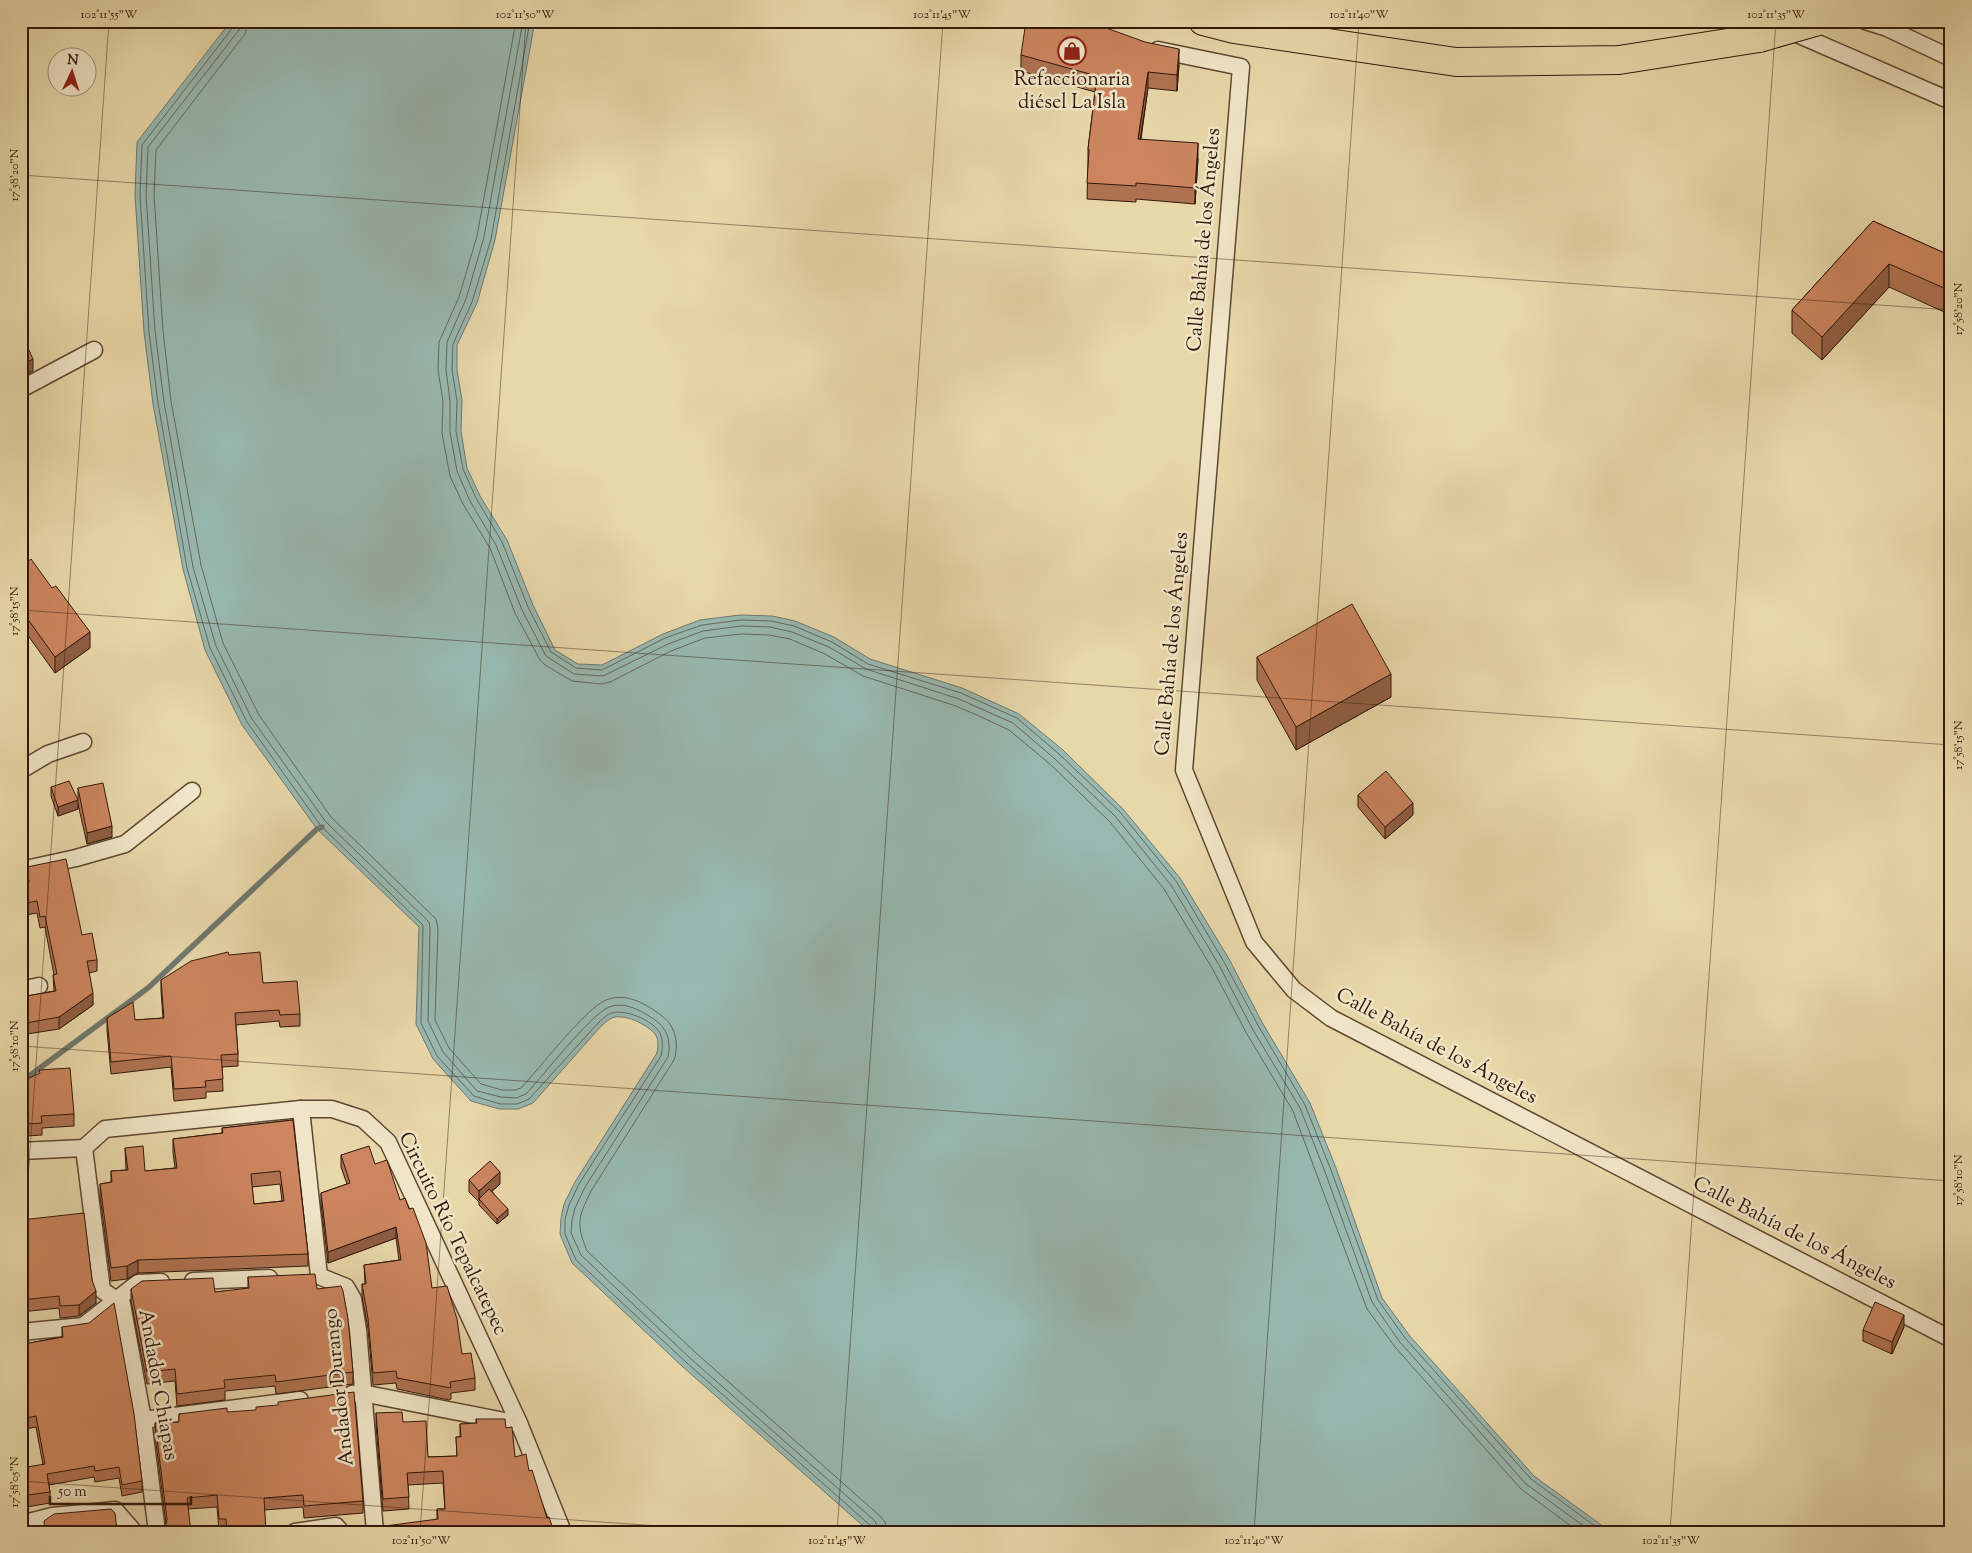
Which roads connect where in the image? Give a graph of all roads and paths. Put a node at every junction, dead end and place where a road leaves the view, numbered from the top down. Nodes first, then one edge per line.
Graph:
1 (1203, 21) edge
2 (1818, 21) edge
3 (1865, 21) edge
4 (1764, 30) edge
5 (1140, 45) edge
6 (1951, 58) edge
7 (1951, 101) edge
8 (94, 350) dead end
9 (21, 389) edge
10 (83, 742) dead end
11 (21, 770) edge
12 (192, 790) dead end
13 (21, 870) edge
14 (39, 986) dead end
15 (21, 990) edge
16 (301, 1109) junction
17 (84, 1148) junction
18 (21, 1151) edge
19 (319, 1276) junction
20 (300, 1277) edge
21 (281, 1278) edge
22 (118, 1300) junction
23 (21, 1332) edge
24 (1951, 1340) edge
25 (362, 1393) junction
26 (334, 1396) edge
27 (315, 1399) edge
28 (144, 1420) junction
29 (518, 1424) junction
30 (21, 1524) edge
31 (134, 1532) edge
32 (157, 1532) edge
33 (295, 1532) edge
34 (341, 1532) edge
35 (375, 1532) edge
36 (563, 1532) edge

1 - 4 highway
2 - 4 highway, bridge
3 - 6 street
4 - 7 street
5 - 24 street, Calle Bahía de los Ángeles
8 - 9 street
10 - 11 street
12 - 13 street
14 - 15 street
16 - 17 street, Circuito Río Tepalcatepec
16 - 19 street
16 - 29 street, Circuito Río Tepalcatepec
17 - 18 street
17 - 22 street, Andador Chiapas
19 - 20 street
19 - 25 street, Andador Durango
21 - 22 street
22 - 23 street
22 - 28 street, Andador Chiapas
25 - 26 street
25 - 29 street
25 - 35 street, Andador Durango
27 - 28 street
28 - 32 street, Andador Chiapas
29 - 36 street, Circuito Río Tepalcatepec
30 - 31 street
33 - 34 street

